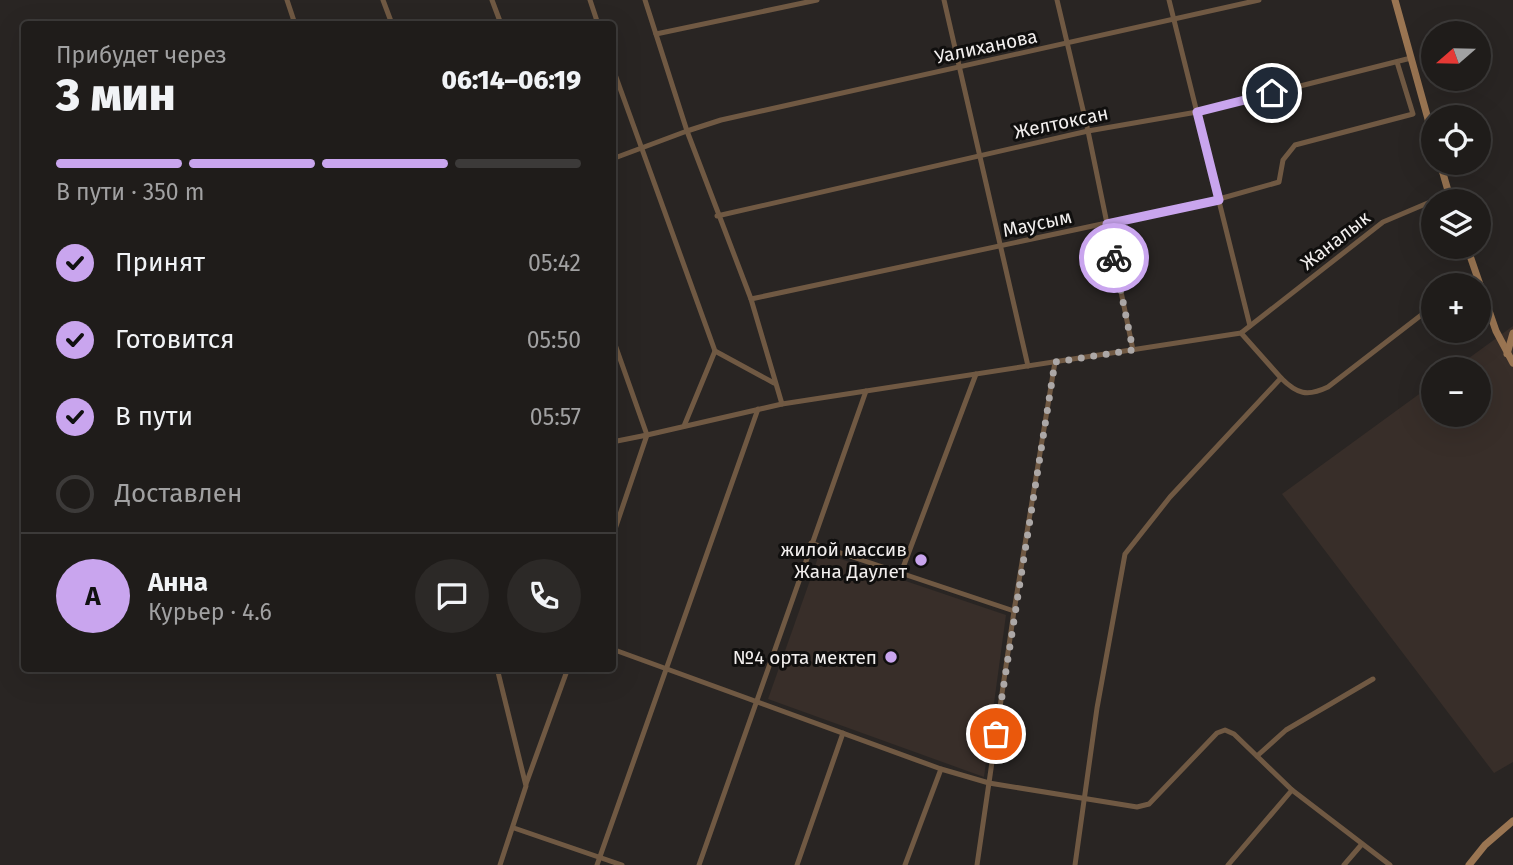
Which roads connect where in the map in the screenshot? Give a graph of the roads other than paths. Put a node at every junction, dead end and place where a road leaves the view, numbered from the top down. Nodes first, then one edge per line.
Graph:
1 (287, 0) edge
2 (383, 0) edge
3 (492, 0) edge
4 (590, 0) edge
5 (645, 0) edge
6 (817, 0) edge
7 (944, 0) edge
8 (1057, 0) edge
9 (1169, 0) edge
10 (1259, 0) edge
11 (1395, 0) edge
12 (1174, 18) junction
13 (294, 21) edge
14 (391, 21) edge
15 (500, 21) edge
16 (597, 21) edge
17 (656, 34) junction
18 (1068, 44) junction
19 (1411, 58) junction
20 (1397, 62) junction
21 (960, 68) junction
22 (616, 77) edge
23 (1424, 105) edge
24 (1197, 112) junction
25 (687, 131) junction
26 (1088, 131) junction
27 (641, 149) junction
28 (982, 155) junction
29 (616, 158) edge
30 (1219, 200) junction
31 (1421, 208) edge
32 (717, 216) junction
33 (1107, 224) junction
34 (1001, 246) junction
35 (751, 299) junction
36 (1421, 315) edge
37 (1491, 315) edge
38 (1250, 326) junction
39 (1241, 333) junction
40 (1513, 333) edge
41 (616, 347) edge
42 (1133, 350) junction
43 (715, 351) junction
44 (1506, 355) junction
45 (1055, 362) junction
46 (1513, 363) edge
47 (1028, 366) junction
48 (976, 374) junction
49 (1281, 378) junction
50 (774, 383) junction
51 (866, 391) junction
52 (782, 404) junction
53 (758, 409) junction
54 (684, 426) junction
55 (647, 435) junction
56 (616, 441) edge
57 (616, 526) edge
58 (811, 543) junction
59 (901, 573) junction
60 (1014, 611) junction
61 (616, 650) edge
62 (667, 667) junction
63 (498, 672) edge
64 (567, 672) edge
65 (1373, 679) dead end
66 (754, 703) junction
67 (843, 733) junction
68 (1257, 756) junction
69 (941, 769) junction
70 (989, 783) junction
71 (526, 786) junction
72 (1292, 790) junction
73 (1085, 800) junction
74 (1513, 821) edge
75 (514, 828) junction
76 (1362, 844) junction
77 (600, 857) junction
78 (500, 865) edge
79 (597, 865) edge
80 (622, 865) edge
81 (699, 865) edge
82 (797, 865) edge
83 (905, 865) edge
84 (977, 865) edge
85 (1075, 865) edge
86 (1228, 865) edge
87 (1344, 865) edge
88 (1390, 865) edge
89 (1469, 865) edge

1 - 13 street
2 - 14 street
3 - 15 street
4 - 16 street
5 - 17 street
6 - 17 street
7 - 21 street
8 - 18 street
9 - 12 street
10 - 12 street, Уалиханова
11 - 19 street
12 - 18 street, Уалиханова
12 - 24 street
17 - 25 street
18 - 21 street, Уалиханова
18 - 26 street
19 - 20 street, Желтоксан
19 - 23 street
20 - 24 street, Желтоксан
20 - 30 street, Маусым
21 - 25 street, Уалиханова
21 - 28 street
22 - 27 street
24 - 26 street, Желтоксан
24 - 30 street
25 - 27 street, Уалиханова
25 - 32 street
26 - 28 street, Желтоксан
26 - 33 street
27 - 29 street, Уалиханова
27 - 43 street
28 - 32 street, Желтоксан
28 - 34 street
30 - 33 street, Маусым
30 - 38 street
31 - 38 street, Жаналык
32 - 35 street
33 - 34 street, Маусым
33 - 42 street
34 - 35 street, Маусым
34 - 47 street
35 - 50 street
36 - 49 street
37 - 44 street
38 - 39 street, Жаналык
39 - 42 street
39 - 49 street
40 - 44 street
41 - 55 street
42 - 45 street
43 - 50 street
43 - 54 street
44 - 46 street
45 - 47 street
45 - 60 street
47 - 48 street
48 - 51 street
48 - 59 street
49 - 73 street
50 - 52 street
51 - 52 street
51 - 58 street
52 - 53 street
53 - 54 street
53 - 62 street
54 - 55 street
55 - 56 street
55 - 57 street
58 - 59 street
58 - 66 street
59 - 60 street
60 - 70 street
61 - 62 street
62 - 66 street
62 - 77 street
63 - 71 street
64 - 71 street
65 - 68 street
66 - 67 street
66 - 81 street
67 - 69 street
67 - 82 street
68 - 72 street
68 - 73 street
69 - 70 street
69 - 83 street
70 - 73 street
70 - 84 street
71 - 75 street
72 - 76 street
72 - 86 street
73 - 85 street
74 - 89 street
75 - 77 street
75 - 78 street
76 - 87 street
76 - 88 street
77 - 79 street
77 - 80 street

